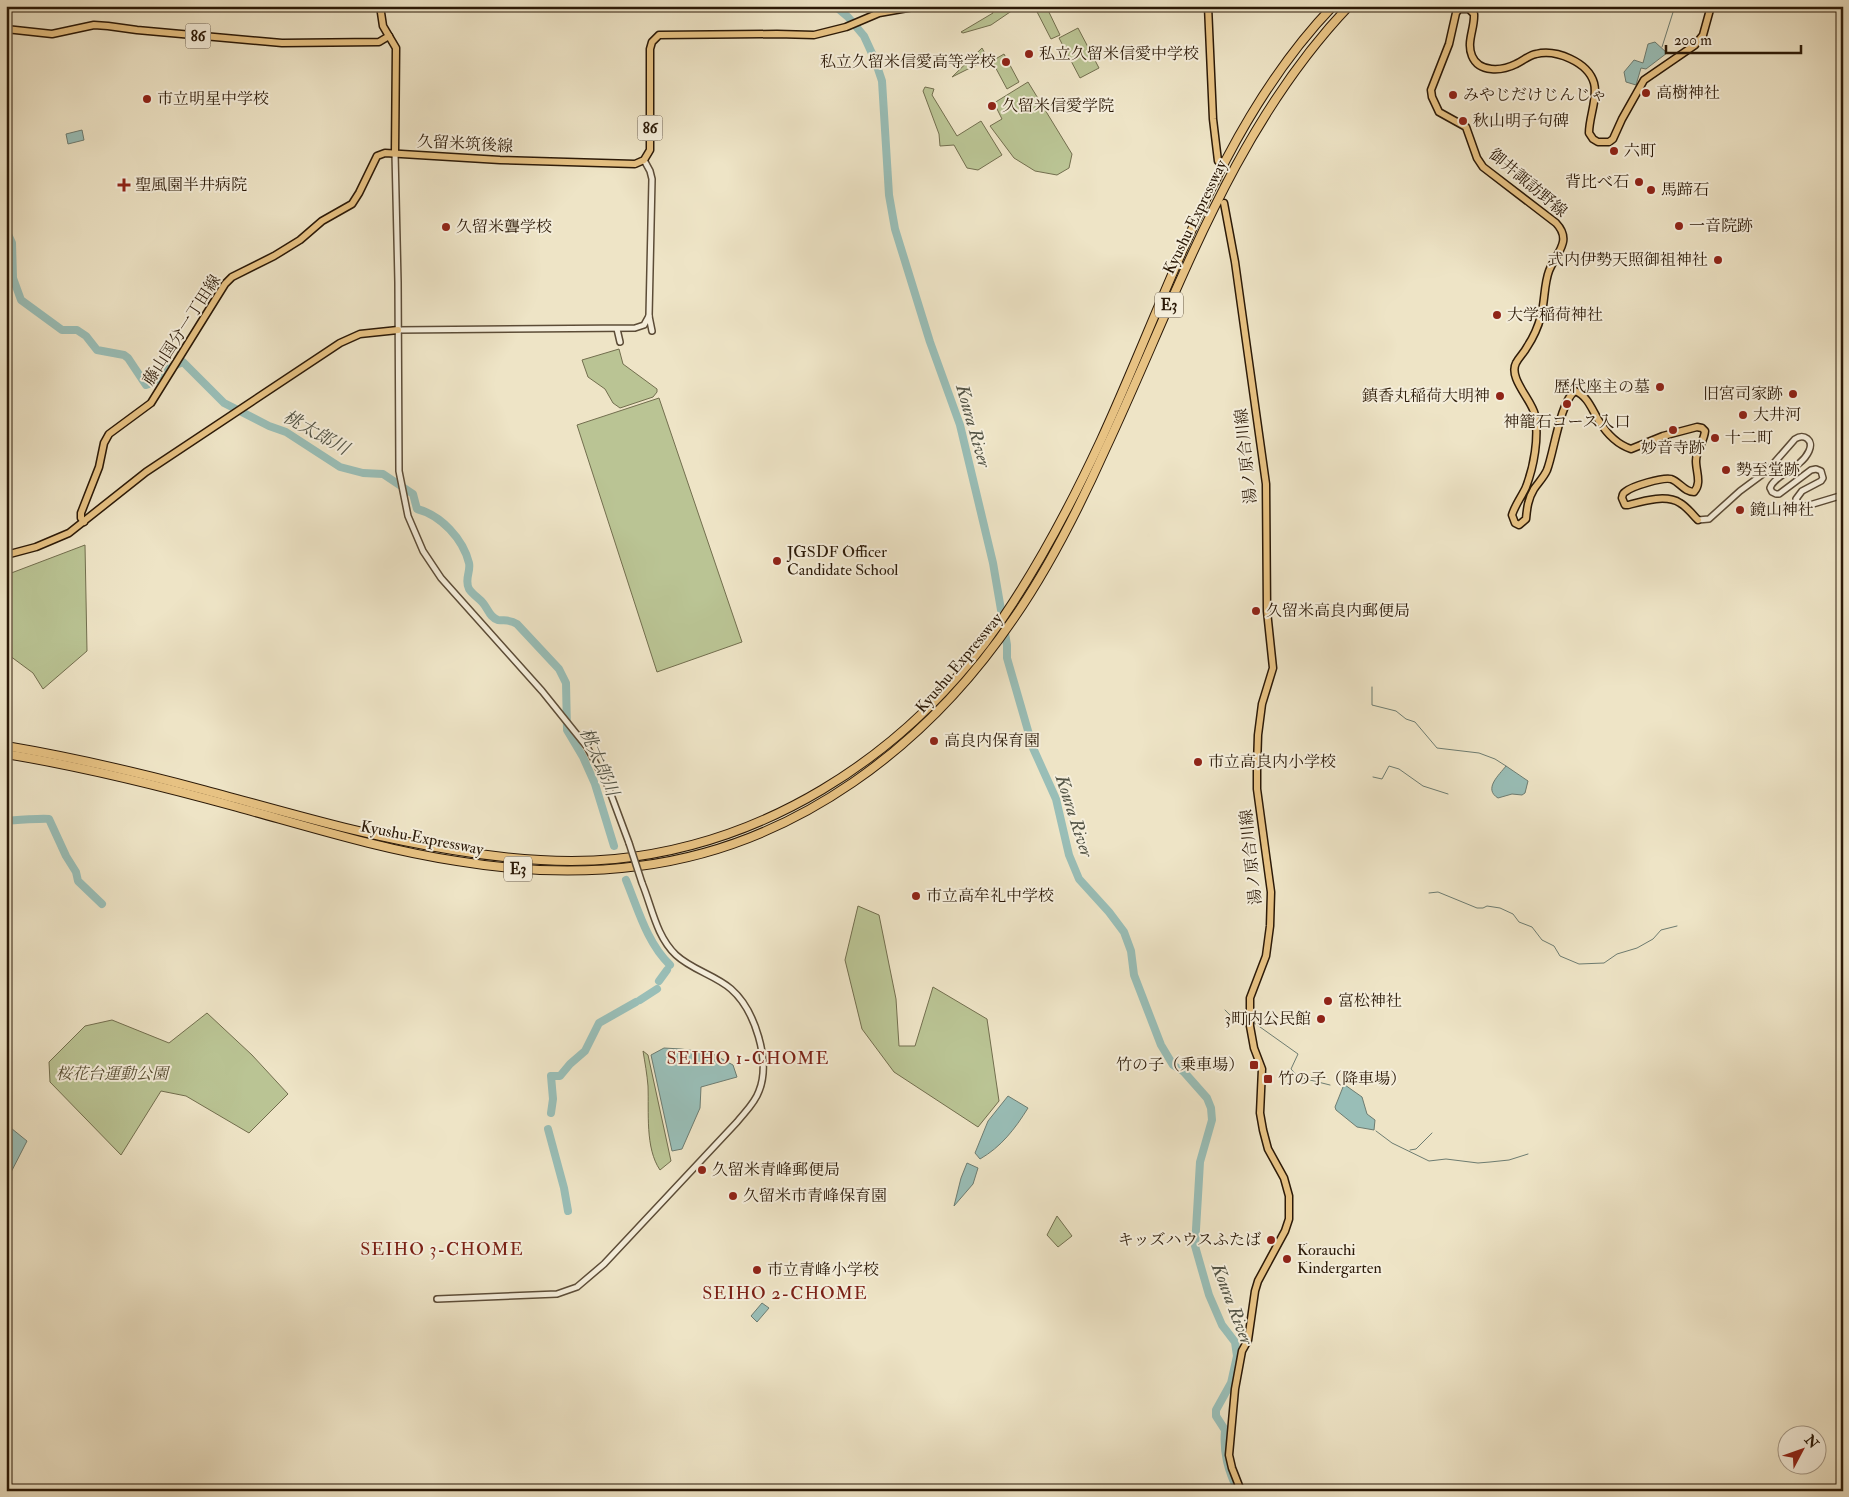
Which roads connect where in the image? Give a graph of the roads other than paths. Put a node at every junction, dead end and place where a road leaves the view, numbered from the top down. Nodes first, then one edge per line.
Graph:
1 (380, 6) edge
2 (919, 6) edge
3 (1208, 6) edge
4 (1333, 6) edge
5 (1349, 6) edge
6 (1712, 6) edge
7 (6, 29) edge
8 (389, 36) junction
9 (395, 153) junction
10 (644, 160) junction
11 (1218, 161) tunnel mouth
12 (1224, 203) tunnel mouth
13 (649, 316) junction
14 (617, 329) junction
15 (398, 330) junction
16 (652, 331) dead end
17 (620, 342) dead end
18 (1843, 495) edge
19 (1698, 520) joint
20 (84, 522) junction
21 (6, 555) edge
22 (6, 746) edge
23 (6, 754) edge
24 (437, 1299) dead end
25 (1241, 1491) edge

1 - 8 main road
2 - 10 main road, 86
3 - 11 main road
4 - 22 highway, Kyushu Expressway / E3
5 - 23 highway, Kyushu Expressway / E3
6 - 19 main road, 御井諏訪野線
7 - 8 main road, 86
8 - 9 main road, 久留米筑後線
9 - 10 main road, 久留米筑後線 / 86
9 - 15 street
9 - 20 main road, 藤山国分一丁田線
10 - 13 street
12 - 25 main road, 湯ノ原合川線
13 - 14 street
13 - 16 street
14 - 15 street
14 - 17 street
15 - 20 main road
15 - 24 street, bridge
18 - 19 street
20 - 21 main road

